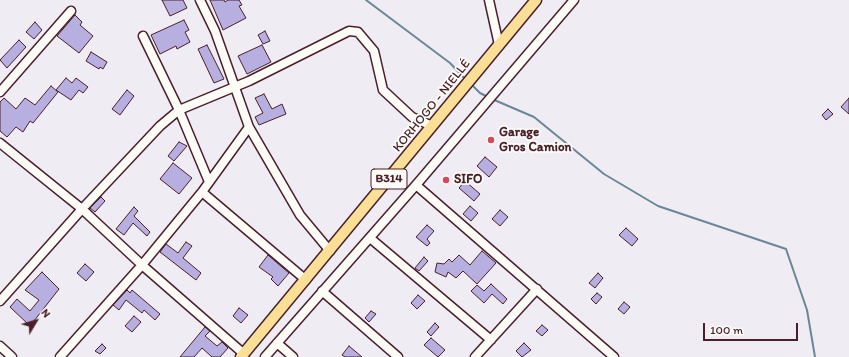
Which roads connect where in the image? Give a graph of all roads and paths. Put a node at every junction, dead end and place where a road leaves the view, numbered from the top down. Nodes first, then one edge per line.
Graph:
1 (200, 0) edge
2 (489, 0) edge
3 (536, 0) edge
4 (574, 0) edge
5 (71, 11) dead end
6 (143, 36) dead end
7 (499, 45) junction
8 (234, 87) junction
9 (0, 92) edge
10 (179, 110) junction
11 (432, 126) junction
12 (249, 127) junction
13 (0, 143) edge
14 (208, 182) junction
15 (416, 185) junction
16 (202, 192) junction
17 (82, 209) junction
18 (370, 238) junction
19 (330, 251) junction
20 (142, 264) junction
21 (306, 280) junction
22 (538, 289) junction
23 (322, 291) junction
24 (0, 301) edge
25 (491, 340) junction
26 (277, 343) junction
27 (0, 346) edge
28 (243, 355) edge
29 (12, 357) edge
30 (60, 357) edge
31 (265, 357) edge
32 (293, 357) edge
33 (398, 357) edge
34 (475, 357) edge
35 (614, 357) edge

1 - 8 street
2 - 7 street
3 - 7 main road, KORHOGO - NIELLÉ / B314
4 - 15 street
5 - 9 street
6 - 10 street
7 - 11 main road, KORHOGO - NIELLÉ / B314
8 - 10 street
8 - 11 street
8 - 12 street
10 - 14 street
10 - 17 street
11 - 19 main road, KORHOGO - NIELLÉ / B314
12 - 14 street
12 - 19 street
13 - 17 street
14 - 16 street
15 - 18 street
15 - 22 street
16 - 20 street
16 - 21 street
17 - 20 street
17 - 24 street
18 - 23 street
18 - 25 street
19 - 21 main road, KORHOGO - NIELLÉ / B314
20 - 28 street
20 - 30 street
21 - 28 main road, KORHOGO - NIELLÉ / B314
22 - 25 street
22 - 35 street
23 - 26 street
23 - 33 street
25 - 34 street
26 - 31 street
26 - 32 street
27 - 29 street

